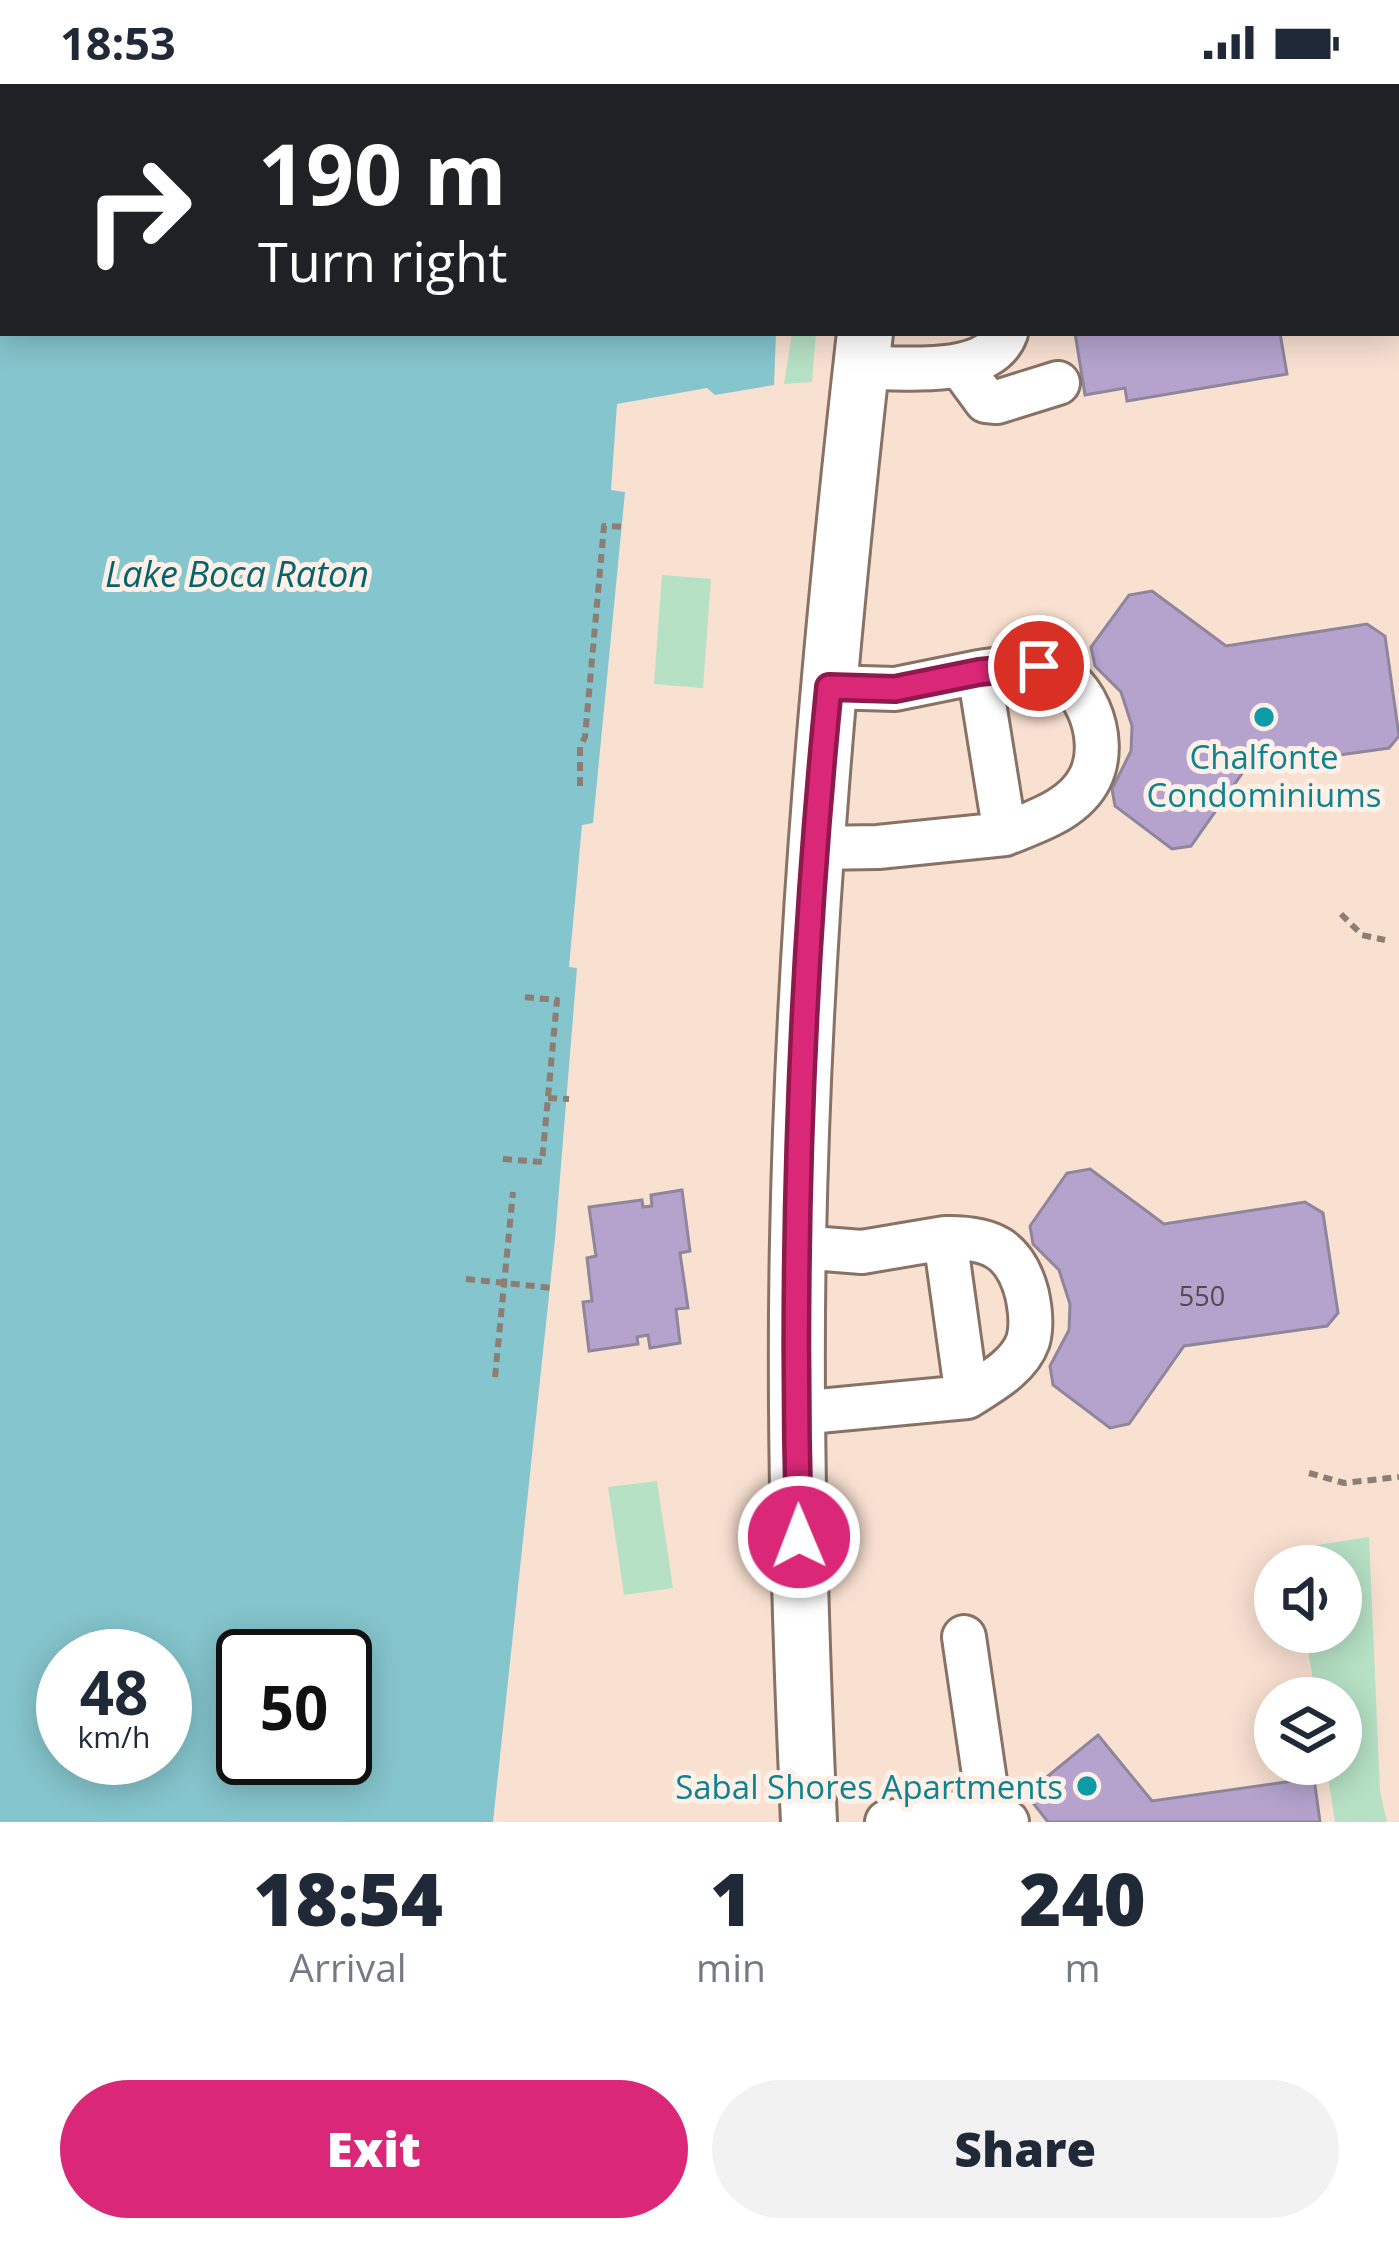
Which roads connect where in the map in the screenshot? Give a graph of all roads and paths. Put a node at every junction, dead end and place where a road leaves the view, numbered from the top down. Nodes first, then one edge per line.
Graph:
1 (1005, 336) edge
2 (863, 350) edge
3 (961, 367) junction
4 (1058, 383) dead end
5 (626, 527) dead end
6 (979, 672) junction
7 (829, 687) junction
8 (580, 786) dead end
9 (1005, 834) junction
10 (816, 848) junction
11 (1341, 914) dead end
12 (1385, 940) dead end
13 (520, 997) dead end
14 (548, 1098) junction
15 (569, 1099) dead end
16 (503, 1159) dead end
17 (513, 1192) dead end
18 (944, 1238) junction
19 (797, 1247) junction
20 (466, 1279) dead end
21 (504, 1283) junction
22 (553, 1288) dead end
23 (495, 1377) dead end
24 (967, 1397) junction
25 (797, 1414) junction
26 (1309, 1473) dead end
27 (1399, 1477) edge
28 (964, 1637) dead end
29 (998, 1816) edge
30 (809, 1822) edge
31 (887, 1822) edge

1 - 3 lane
2 - 3 lane
2 - 7 main road
3 - 4 lane
5 - 8 path
6 - 7 lane
6 - 9 lane
6 - 9 lane
7 - 10 main road
9 - 10 lane
10 - 19 main road
11 - 12 path
13 - 14 path
14 - 15 path
14 - 16 path
17 - 21 path
18 - 19 lane
18 - 24 lane
18 - 24 lane
19 - 25 main road
20 - 21 path
21 - 22 path
21 - 23 path
24 - 25 lane
25 - 30 main road
26 - 27 path
28 - 29 lane
29 - 31 lane

